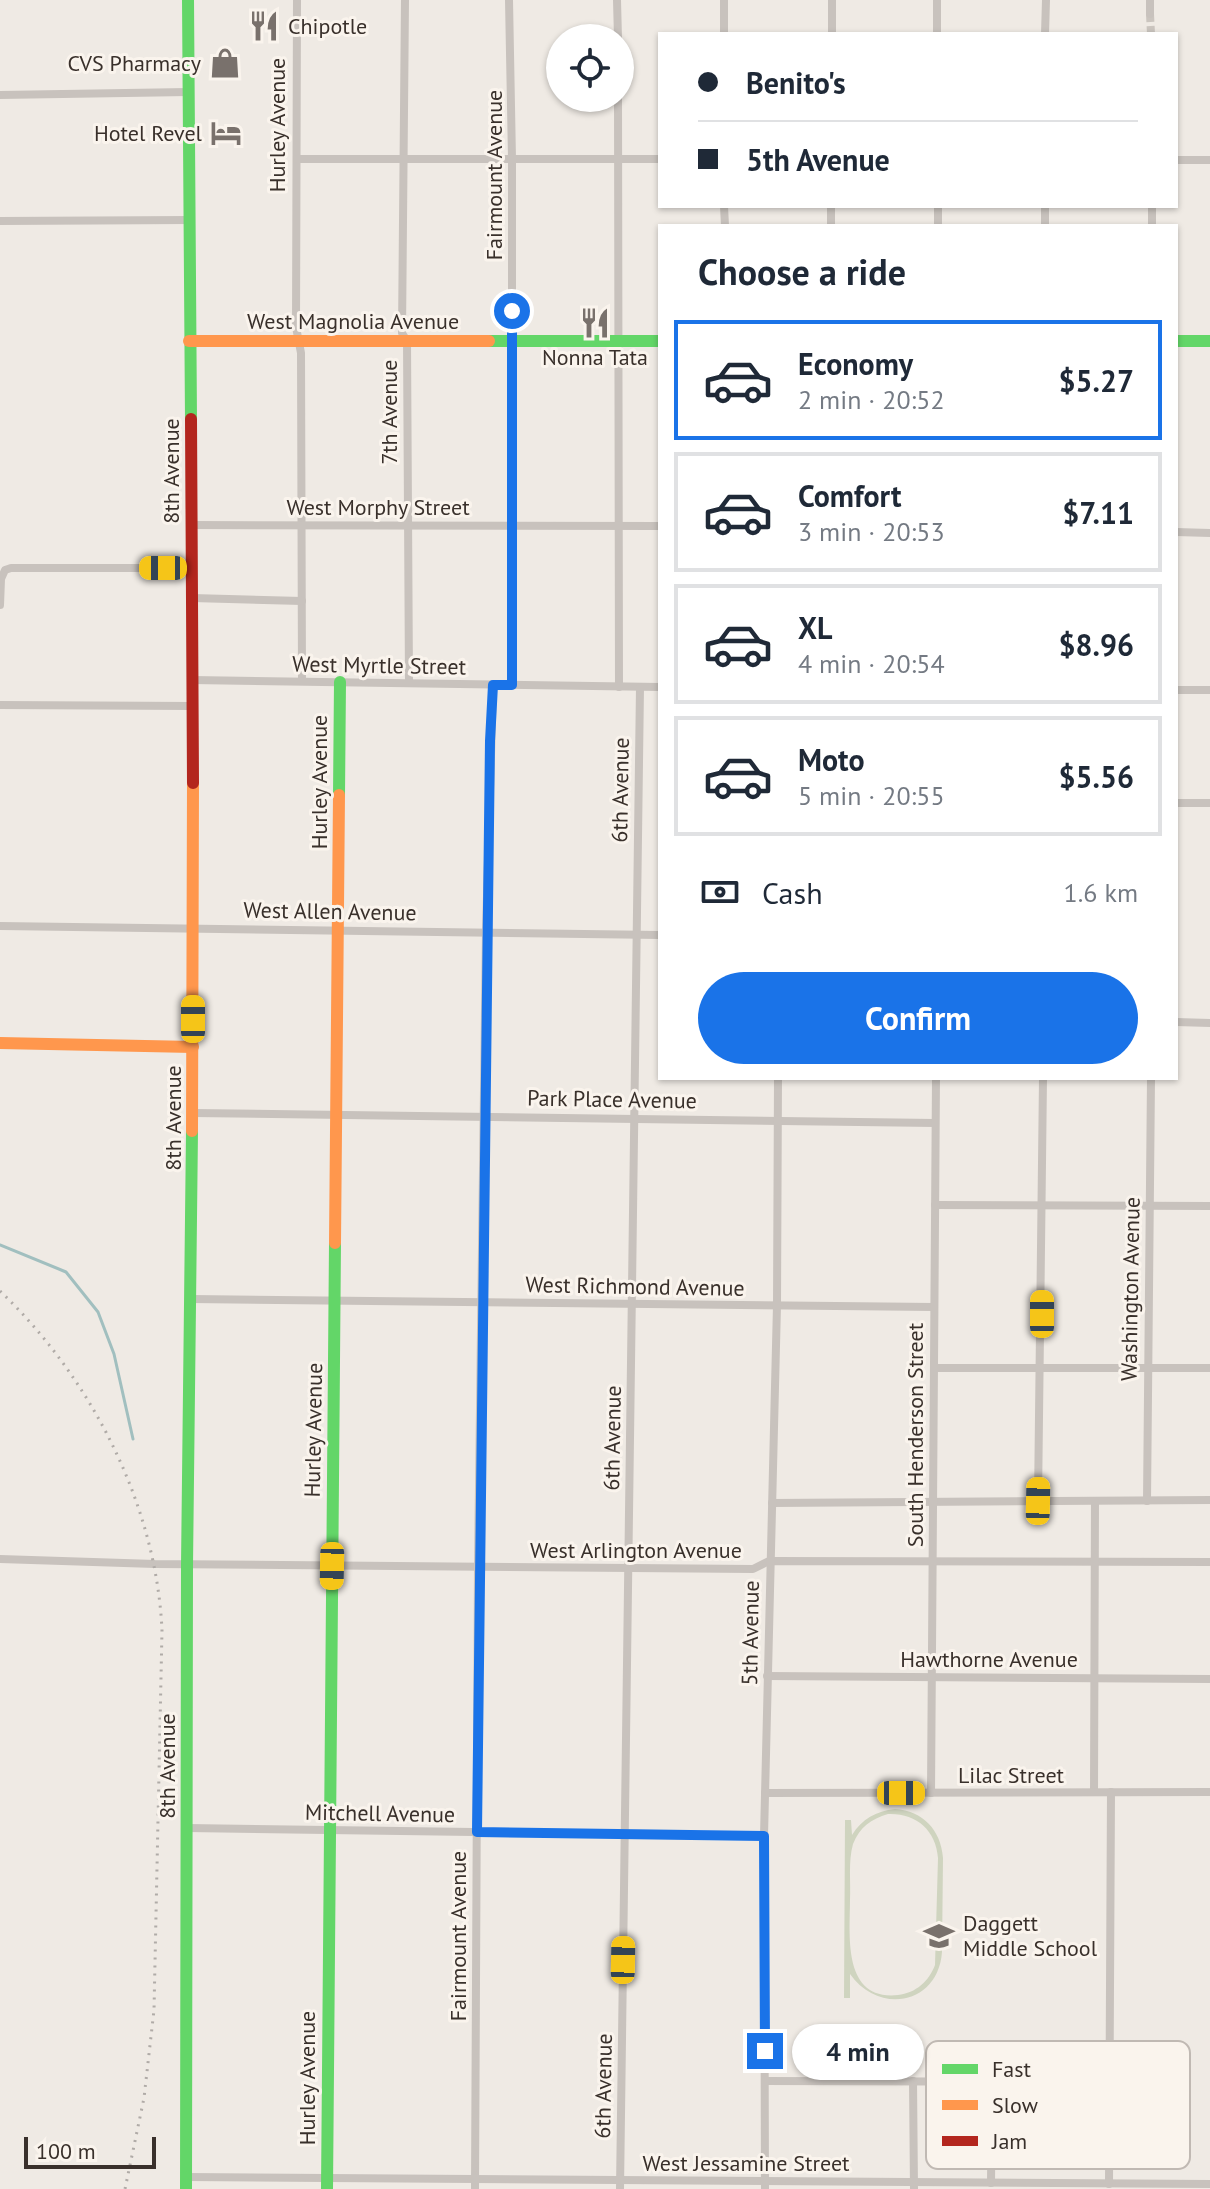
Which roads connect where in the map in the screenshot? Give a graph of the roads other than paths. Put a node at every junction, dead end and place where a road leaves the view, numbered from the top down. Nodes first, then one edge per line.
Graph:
1 (188, 0) edge
2 (297, 0) edge
3 (405, 0) edge
4 (509, 0) edge
5 (617, 0) edge
6 (724, 0) edge
7 (832, 0) edge
8 (937, 0) edge
9 (1046, 0) edge
10 (1150, 0) edge
11 (1150, 14) tunnel mouth
12 (618, 24) edge
13 (724, 32) edge
14 (832, 32) edge
15 (937, 32) edge
16 (1045, 32) edge
17 (188, 92) junction
18 (0, 95) edge
19 (618, 112) edge
20 (297, 159) junction
21 (403, 159) junction
22 (512, 159) junction
23 (618, 159) junction
24 (658, 159) edge
25 (1178, 160) edge
26 (1210, 160) edge
27 (189, 220) junction
28 (0, 221) edge
29 (189, 341) junction
30 (299, 341) junction
31 (407, 341) junction
32 (512, 341) junction
33 (617, 341) junction
34 (658, 341) edge
35 (1178, 341) edge
36 (1210, 341) edge
37 (191, 525) junction
38 (302, 525) junction
39 (406, 525) junction
40 (512, 526) junction
41 (617, 526) junction
42 (658, 526) edge
43 (1178, 532) edge
44 (1210, 533) edge
45 (192, 568) junction
46 (192, 598) junction
47 (302, 601) junction
48 (0, 605) edge
49 (192, 680) junction
50 (302, 681) junction
51 (340, 682) junction
52 (409, 682) junction
53 (493, 685) junction
54 (512, 685) junction
55 (619, 687) junction
56 (640, 687) junction
57 (658, 687) edge
58 (1178, 690) edge
59 (1210, 690) edge
60 (0, 705) edge
61 (192, 706) junction
62 (1178, 803) edge
63 (1210, 803) edge
64 (0, 926) edge
65 (194, 928) junction
66 (338, 929) junction
67 (486, 931) junction
68 (636, 934) junction
69 (658, 935) edge
70 (1178, 1022) edge
71 (1210, 1023) edge
72 (0, 1043) edge
73 (193, 1047) junction
74 (778, 1080) edge
75 (936, 1080) edge
76 (1043, 1080) edge
77 (1151, 1080) edge
78 (193, 1113) junction
79 (337, 1115) junction
80 (484, 1117) junction
81 (633, 1119) junction
82 (777, 1121) junction
83 (935, 1123) junction
84 (935, 1205) junction
85 (1042, 1205) junction
86 (1149, 1206) junction
87 (1210, 1206) edge
88 (191, 1299) junction
89 (335, 1300) junction
90 (482, 1302) junction
91 (631, 1304) junction
92 (777, 1305) junction
93 (934, 1307) junction
94 (934, 1368) junction
95 (1041, 1368) junction
96 (1147, 1368) junction
97 (1210, 1368) edge
98 (1210, 1500) edge
99 (1038, 1501) junction
100 (1095, 1501) junction
101 (1147, 1501) junction
102 (933, 1502) junction
103 (772, 1503) junction
104 (0, 1559) edge
105 (769, 1561) junction
106 (932, 1562) junction
107 (1094, 1562) junction
108 (1210, 1562) edge
109 (187, 1565) junction
110 (332, 1566) junction
111 (478, 1567) junction
112 (628, 1568) junction
113 (767, 1676) junction
114 (932, 1677) junction
115 (1094, 1678) junction
116 (1210, 1679) edge
117 (1094, 1792) junction
118 (1111, 1792) junction
119 (1210, 1792) edge
120 (765, 1793) junction
121 (931, 1793) junction
122 (187, 1828) junction
123 (329, 1830) junction
124 (477, 1832) junction
125 (625, 1834) junction
126 (764, 1836) junction
127 (1109, 2041) edge
128 (765, 2081) junction
129 (913, 2081) junction
130 (926, 2081) edge
131 (991, 2169) edge
132 (1109, 2169) edge
133 (186, 2183) edge
134 (991, 2183) junction
135 (327, 2184) edge
136 (475, 2184) edge
137 (1109, 2184) junction
138 (1210, 2184) edge
139 (620, 2185) edge
140 (765, 2185) edge
141 (914, 2186) edge
142 (1060, 2186) edge

1 - 17 street, 8th Avenue
2 - 20 street, Hurley Avenue
3 - 21 street, 7th Avenue
4 - 22 street, Fairmount Avenue
5 - 12 street
6 - 13 street
7 - 14 street
8 - 15 street
9 - 16 street
10 - 11 street
17 - 18 street
17 - 27 street, 8th Avenue
19 - 23 street
20 - 21 street
20 - 30 street, Hurley Avenue
21 - 22 street
21 - 31 street, 7th Avenue
22 - 23 street
22 - 32 street, Fairmount Avenue
23 - 24 street
23 - 33 street
25 - 26 street
27 - 28 street
27 - 29 street, 8th Avenue
29 - 30 street, West Magnolia Avenue
29 - 37 street, 8th Avenue
30 - 31 street, West Magnolia Avenue
30 - 38 street, Hurley Avenue
31 - 32 street, West Magnolia Avenue
31 - 39 street, 7th Avenue
32 - 33 street, West Magnolia Avenue
32 - 40 street, Fairmount Avenue
33 - 34 street, West Magnolia Avenue
33 - 41 street
35 - 36 street
37 - 38 street, West Morphy Street
37 - 45 street, 8th Avenue
38 - 39 street, West Morphy Street
38 - 47 street, Hurley Avenue
39 - 40 street, West Morphy Street
39 - 52 street, 7th Avenue
40 - 41 street, West Morphy Street
40 - 54 street, Fairmount Avenue
41 - 42 street, West Morphy Street
41 - 55 street
43 - 44 street
45 - 46 street, 8th Avenue
45 - 48 street
46 - 47 street
46 - 49 street, 8th Avenue
47 - 50 street, Hurley Avenue
49 - 50 street, West Myrtle Street
49 - 61 street, 8th Avenue
50 - 51 street, West Myrtle Street
51 - 52 street, West Myrtle Street
51 - 66 street, Hurley Avenue
52 - 53 street, West Myrtle Street
53 - 54 street, West Myrtle Street
53 - 67 street, Fairmount Avenue
54 - 55 street, West Myrtle Street
55 - 56 street, West Myrtle Street
56 - 57 street, West Myrtle Street
56 - 68 street, 6th Avenue
58 - 59 street
60 - 61 street
61 - 65 street, 8th Avenue
62 - 63 street
64 - 65 street, West Allen Avenue
65 - 66 street, West Allen Avenue
65 - 73 street, 8th Avenue
66 - 67 street, West Allen Avenue
66 - 79 street, Hurley Avenue
67 - 68 street, West Allen Avenue
67 - 80 street, Fairmount Avenue
68 - 69 street, West Allen Avenue
68 - 81 street, 6th Avenue
70 - 71 street
72 - 73 street
73 - 78 street, 8th Avenue
74 - 82 street, 5th Avenue
75 - 83 street, South Henderson Street
76 - 85 street
77 - 86 street, Washington Avenue
78 - 79 street, Park Place Avenue
78 - 88 street, 8th Avenue
79 - 80 street, Park Place Avenue
79 - 89 street, Hurley Avenue
80 - 81 street, Park Place Avenue
80 - 90 street, Fairmount Avenue
81 - 82 street, Park Place Avenue
81 - 91 street, 6th Avenue
82 - 83 street, Park Place Avenue
82 - 92 street, 5th Avenue
83 - 84 street, South Henderson Street
84 - 85 street
84 - 93 street, South Henderson Street
85 - 86 street
85 - 95 street
86 - 87 street
86 - 96 street, Washington Avenue
88 - 89 street, West Richmond Avenue
88 - 109 street, 8th Avenue
89 - 90 street, West Richmond Avenue
89 - 110 street, Hurley Avenue
90 - 91 street, West Richmond Avenue
90 - 111 street, Fairmount Avenue
91 - 92 street, West Richmond Avenue
91 - 112 street, 6th Avenue
92 - 93 street, West Richmond Avenue
92 - 103 street, 5th Avenue
93 - 94 street, South Henderson Street
94 - 95 street
94 - 102 street, South Henderson Street
95 - 96 street
95 - 99 street
96 - 97 street
96 - 101 street, Washington Avenue
98 - 101 street
99 - 100 street
99 - 102 street
100 - 101 street
100 - 107 street
102 - 103 street
102 - 106 street, South Henderson Street
103 - 105 street, 5th Avenue
104 - 109 street, West Arlington Avenue
105 - 106 street, West Arlington Avenue
105 - 112 street, West Arlington Avenue
105 - 113 street, 5th Avenue
106 - 107 street, West Arlington Avenue
106 - 114 street, South Henderson Street
107 - 108 street, West Arlington Avenue
107 - 115 street
109 - 110 street, West Arlington Avenue
109 - 122 street, 8th Avenue
110 - 111 street, West Arlington Avenue
110 - 123 street, Hurley Avenue
111 - 112 street, West Arlington Avenue
111 - 124 street, Fairmount Avenue
112 - 125 street, 6th Avenue
113 - 114 street, Hawthorne Avenue
113 - 120 street, 5th Avenue
114 - 115 street, Hawthorne Avenue
114 - 121 street, South Henderson Street
115 - 116 street, Hawthorne Avenue
115 - 117 street
117 - 118 street, Lilac Street
117 - 121 street, Lilac Street
118 - 119 street, Lilac Street
118 - 127 street
120 - 121 street, Lilac Street
120 - 126 street, 5th Avenue
122 - 123 street, Mitchell Avenue
122 - 133 street, 8th Avenue
123 - 124 street, Mitchell Avenue
123 - 135 street, Hurley Avenue
124 - 125 street, Mitchell Avenue
124 - 136 street, Fairmount Avenue
125 - 126 street, Mitchell Avenue
125 - 139 street, 6th Avenue
126 - 128 street, 5th Avenue
128 - 129 street
128 - 140 street, 5th Avenue
129 - 130 street
129 - 141 street
131 - 134 street
132 - 137 street
133 - 135 street, West Jessamine Street
134 - 141 street, West Jessamine Street
134 - 142 street, West Jessamine Street
135 - 136 street, West Jessamine Street
136 - 139 street, West Jessamine Street
137 - 138 street, West Jessamine Street
137 - 142 street, West Jessamine Street
139 - 140 street, West Jessamine Street
140 - 141 street, West Jessamine Street

